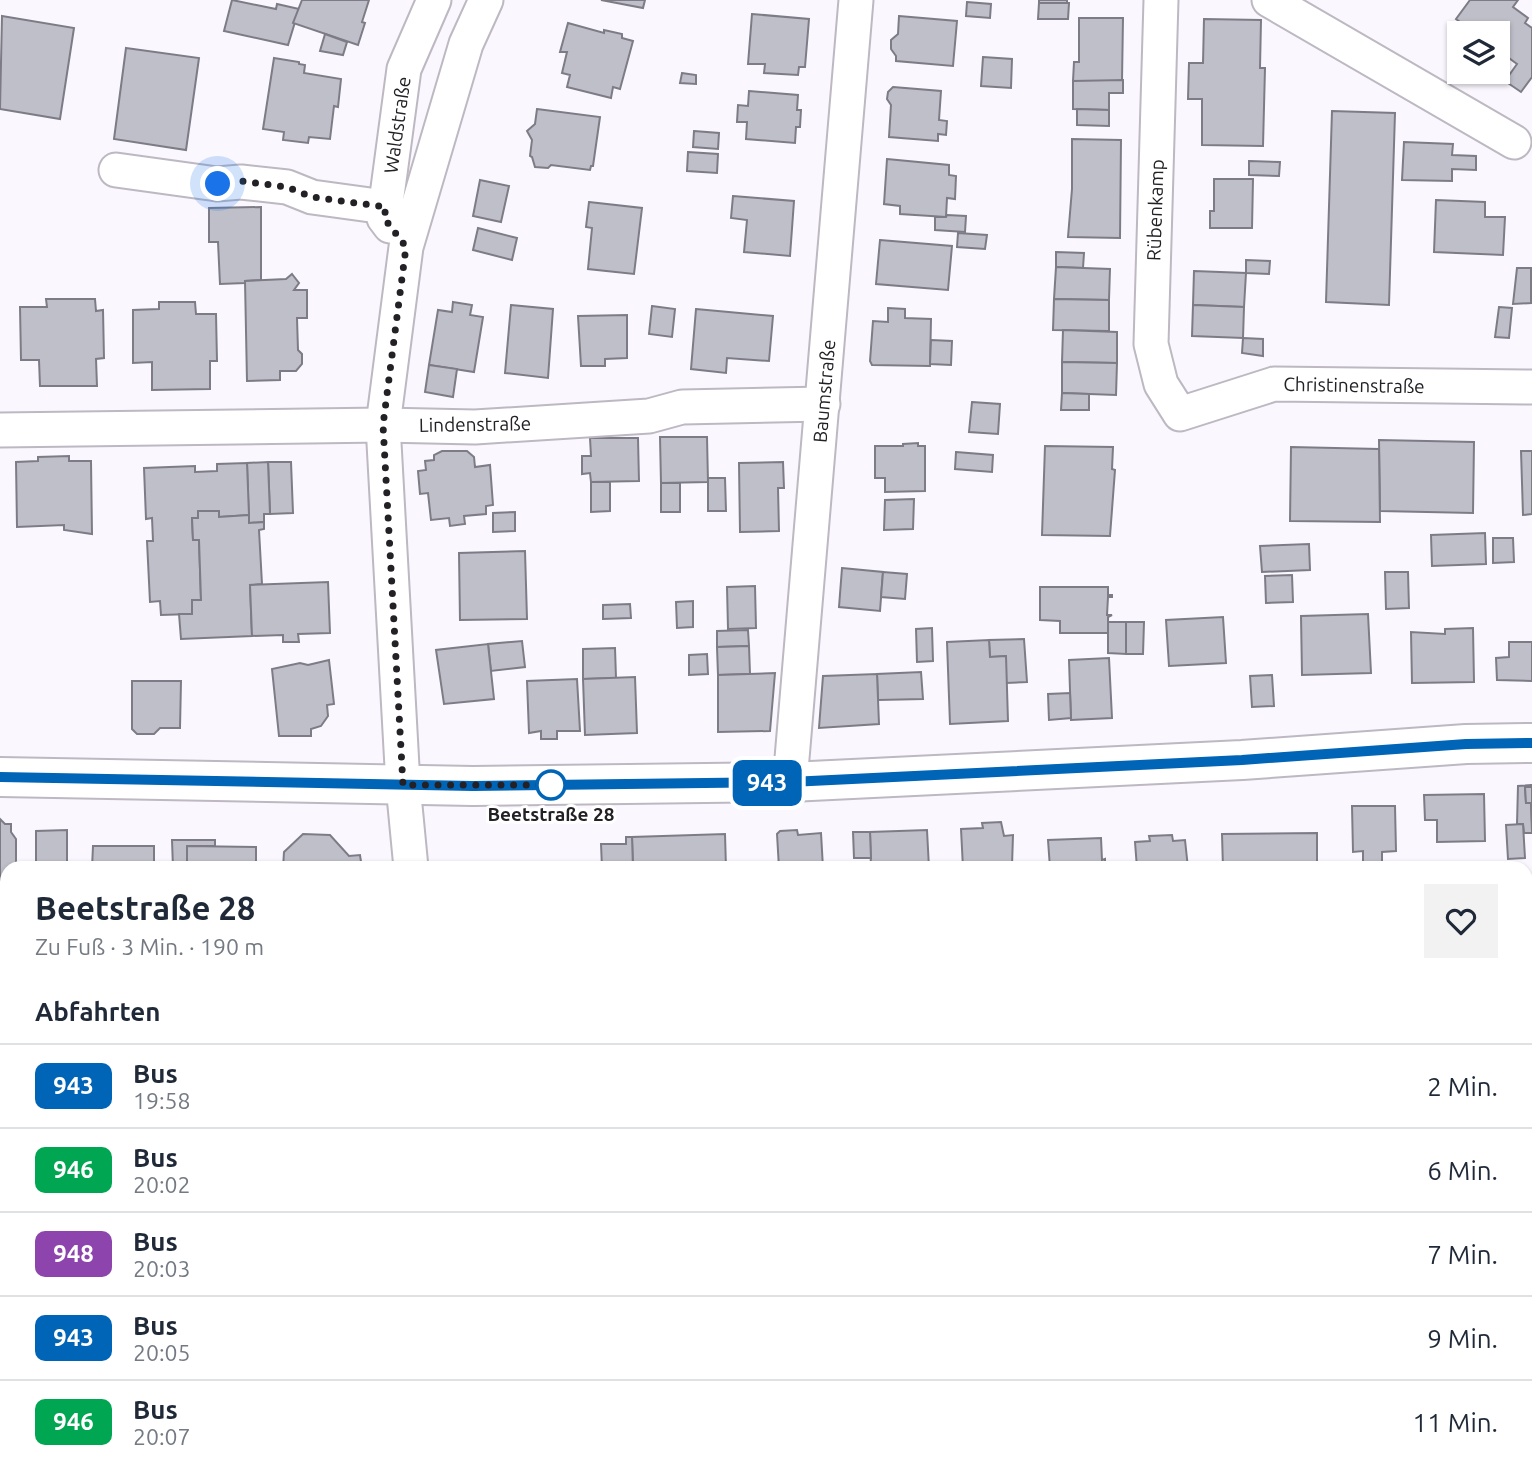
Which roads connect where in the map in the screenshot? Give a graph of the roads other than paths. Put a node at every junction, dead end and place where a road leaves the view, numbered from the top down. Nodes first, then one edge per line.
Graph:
1 (434, 0) edge
2 (486, 0) edge
3 (856, 0) edge
4 (1161, 0) edge
5 (1269, 0) edge
6 (1514, 142) dead end
7 (116, 170) dead end
8 (386, 207) junction
9 (406, 247) junction
10 (1532, 387) edge
11 (823, 404) junction
12 (1181, 414) joint
13 (383, 425) junction
14 (0, 430) edge
15 (1532, 743) edge
16 (0, 777) edge
17 (790, 782) junction
18 (403, 785) junction
19 (410, 861) edge

1 - 8 street, Waldstraße
2 - 9 street, Waldstraße
3 - 11 street, Baumstraße
4 - 12 street, Rübenkamp
5 - 6 street
7 - 8 street
8 - 9 street, Waldstraße
9 - 13 street, Waldstraße
10 - 12 street, Christinenstraße
11 - 13 street, Lindenstraße
11 - 17 street, Baumstraße
13 - 14 street, Lindenstraße
13 - 18 street, Waldstraße
15 - 17 main road
16 - 18 main road
17 - 18 main road
18 - 19 street, Waldstraße

